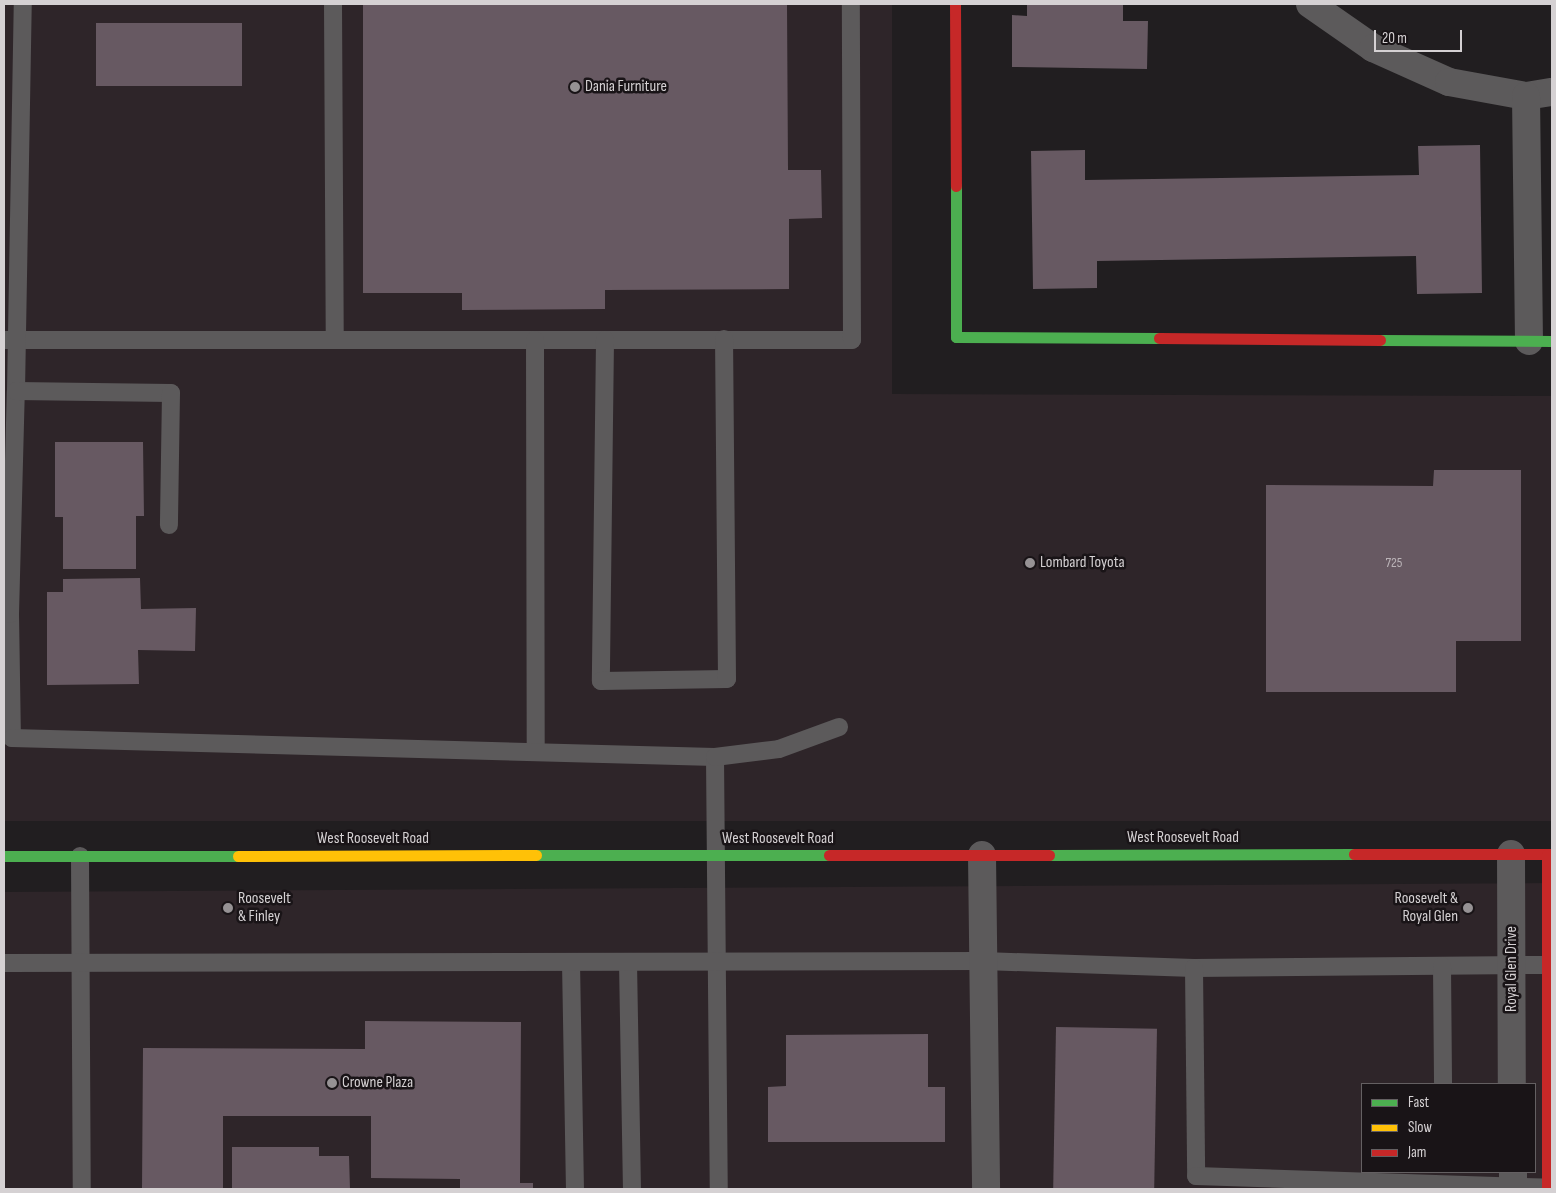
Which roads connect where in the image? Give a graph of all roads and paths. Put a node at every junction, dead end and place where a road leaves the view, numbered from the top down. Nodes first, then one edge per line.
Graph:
1 (23, 4) edge
2 (333, 4) edge
3 (852, 4) edge
4 (955, 4) edge
5 (1310, 4) edge
6 (1539, 94) edge
7 (335, 339) junction
8 (10, 340) edge
9 (535, 340) junction
10 (605, 340) junction
11 (724, 340) junction
12 (1541, 341) edge
13 (16, 391) junction
14 (169, 525) dead end
15 (7, 614) edge
16 (839, 727) dead end
17 (536, 752) junction
18 (715, 757) junction
19 (1511, 854) junction
20 (1550, 854) edge
21 (716, 855) junction
22 (982, 855) junction
23 (4, 856) edge
24 (80, 856) junction
25 (983, 961) junction
26 (571, 962) junction
27 (628, 962) junction
28 (716, 962) junction
29 (4, 963) edge
30 (82, 963) junction
31 (1512, 965) junction
32 (1550, 965) edge
33 (1442, 966) junction
34 (1194, 968) junction
35 (1443, 1083) edge
36 (1512, 1083) edge
37 (1443, 1179) edge
38 (1513, 1183) edge
39 (1549, 1188) edge
40 (82, 1189) edge
41 (575, 1189) edge
42 (632, 1189) edge
43 (719, 1189) edge
44 (986, 1189) edge

1 - 8 lane
2 - 7 lane
3 - 11 lane
4 - 12 main road
5 - 6 street
6 - 12 street
7 - 8 lane
7 - 9 lane
8 - 13 lane
9 - 10 lane
9 - 17 lane
10 - 11 lane
10 - 11 lane
13 - 14 lane
13 - 15 lane
15 - 17 lane
16 - 18 lane
17 - 18 lane
18 - 21 lane
19 - 20 main road, West Roosevelt Road
19 - 22 main road, West Roosevelt Road
19 - 31 street, Royal Glen Drive
20 - 32 main road
21 - 22 main road, West Roosevelt Road
21 - 24 main road, West Roosevelt Road
21 - 28 lane
22 - 25 street
23 - 24 main road, West Roosevelt Road
24 - 30 lane
25 - 28 lane
25 - 34 lane
25 - 44 street
26 - 27 lane
26 - 30 lane
26 - 41 lane
27 - 28 lane
27 - 42 lane
28 - 43 lane
29 - 30 lane
30 - 40 lane
31 - 32 lane
31 - 33 lane
31 - 36 street, Royal Glen Drive
32 - 39 main road
33 - 34 lane
33 - 35 lane
34 - 37 lane
37 - 38 lane
38 - 39 lane

